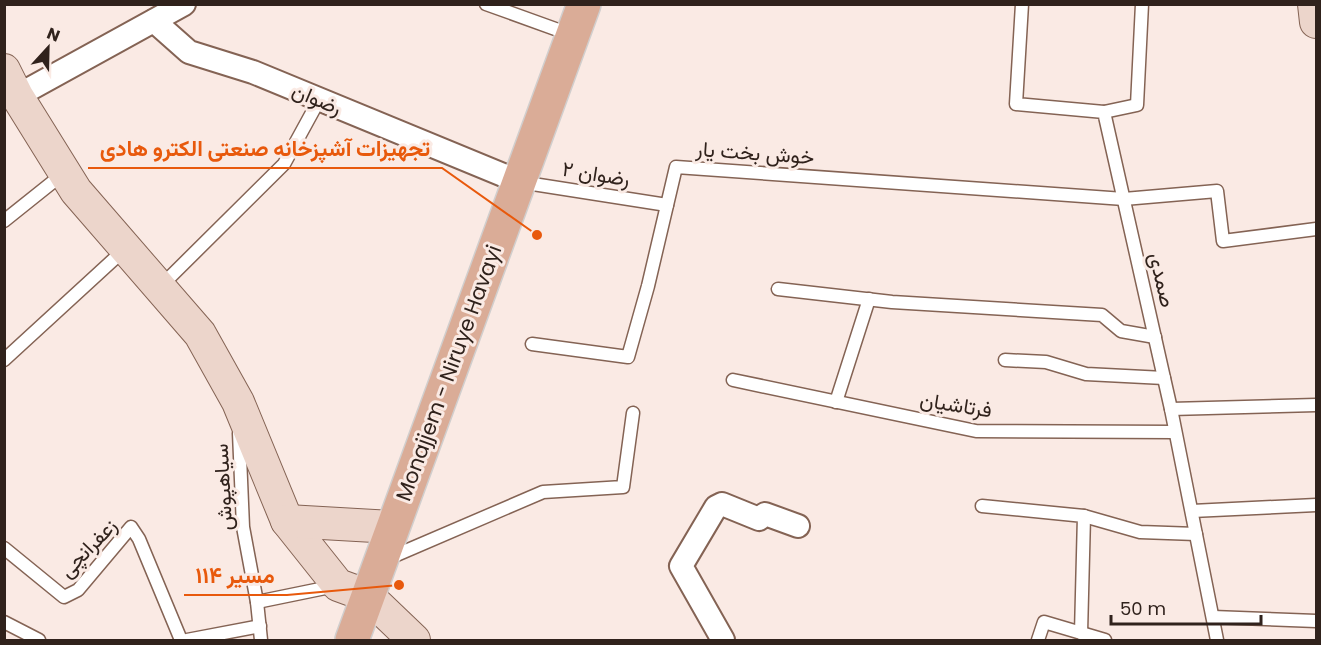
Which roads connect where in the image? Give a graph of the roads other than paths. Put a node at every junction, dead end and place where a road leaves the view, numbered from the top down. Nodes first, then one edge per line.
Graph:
1 (184, 4) edge
2 (486, 4) edge
3 (584, 4) edge
4 (1022, 4) edge
5 (1142, 4) edge
6 (154, 21) junction
7 (573, 36) junction
8 (11, 83) edge
9 (319, 100) junction
10 (1104, 112) junction
11 (65, 172) junction
12 (520, 182) junction
13 (1124, 199) junction
14 (667, 205) junction
15 (4, 221) edge
16 (1317, 230) edge
17 (126, 249) junction
18 (159, 287) junction
19 (778, 289) dead end
20 (869, 299) junction
21 (1155, 337) junction
22 (532, 344) dead end
23 (4, 360) edge
24 (1005, 360) dead end
25 (1164, 378) junction
26 (733, 380) dead end
27 (238, 402) junction
28 (836, 402) junction
29 (1317, 405) edge
30 (1171, 409) junction
31 (633, 413) dead end
32 (1176, 432) junction
33 (982, 506) dead end
34 (1317, 506) edge
35 (1192, 511) junction
36 (1084, 516) junction
37 (287, 521) junction
38 (798, 526) dead end
39 (392, 527) junction
40 (1196, 534) junction
41 (4, 548) edge
42 (381, 562) junction
43 (353, 591) junction
44 (257, 602) junction
45 (1213, 617) junction
46 (1317, 621) edge
47 (4, 622) edge
48 (260, 626) junction
49 (1081, 633) junction
50 (39, 640) edge
51 (181, 640) edge
52 (187, 640) edge
53 (261, 640) edge
54 (352, 640) edge
55 (414, 640) edge
56 (723, 640) edge
57 (1038, 640) edge
58 (1105, 640) edge
59 (1217, 640) edge

1 - 6 street
2 - 7 lane
3 - 7 main road, Monajjem - Niruye Havayi
4 - 10 lane
5 - 10 lane
6 - 8 street
6 - 9 street, رضوان
7 - 12 main road, Monajjem - Niruye Havayi
8 - 11 street
9 - 12 street, رضوان
9 - 18 lane
10 - 13 lane, صمدی
11 - 15 lane
11 - 17 street
12 - 14 lane, رضوان ۲
12 - 39 main road, Monajjem - Niruye Havayi
13 - 14 lane, خوش بخت یار
13 - 16 lane
13 - 21 lane, صمدی
14 - 22 lane, خوش بخت یار
17 - 18 street
17 - 23 lane
18 - 27 street
19 - 20 lane
20 - 21 lane
20 - 28 lane
21 - 25 lane, صمدی
24 - 25 lane
25 - 30 lane, صمدی
26 - 28 lane, فرتاشیان
27 - 37 street
27 - 44 lane, سیاهپوش
28 - 32 lane, فرتاشیان
29 - 30 lane
30 - 32 lane, صمدی
31 - 42 lane
32 - 35 lane, صمدی
33 - 36 lane
34 - 35 lane
35 - 40 lane, صمدی
36 - 40 lane
36 - 49 lane
37 - 39 street
37 - 43 street
38 - 56 street
39 - 42 main road, Monajjem - Niruye Havayi
40 - 45 lane, صمدی
41 - 51 lane, زعفرانچی
42 - 43 main road, Monajjem - Niruye Havayi
43 - 44 lane
43 - 54 main road, Monajjem - Niruye Havayi
43 - 55 street
44 - 48 lane, سیاهپوش
45 - 46 lane
45 - 59 lane, صمدی
47 - 50 lane
48 - 52 lane
48 - 53 lane, سیاهپوش
49 - 57 lane
49 - 58 lane

